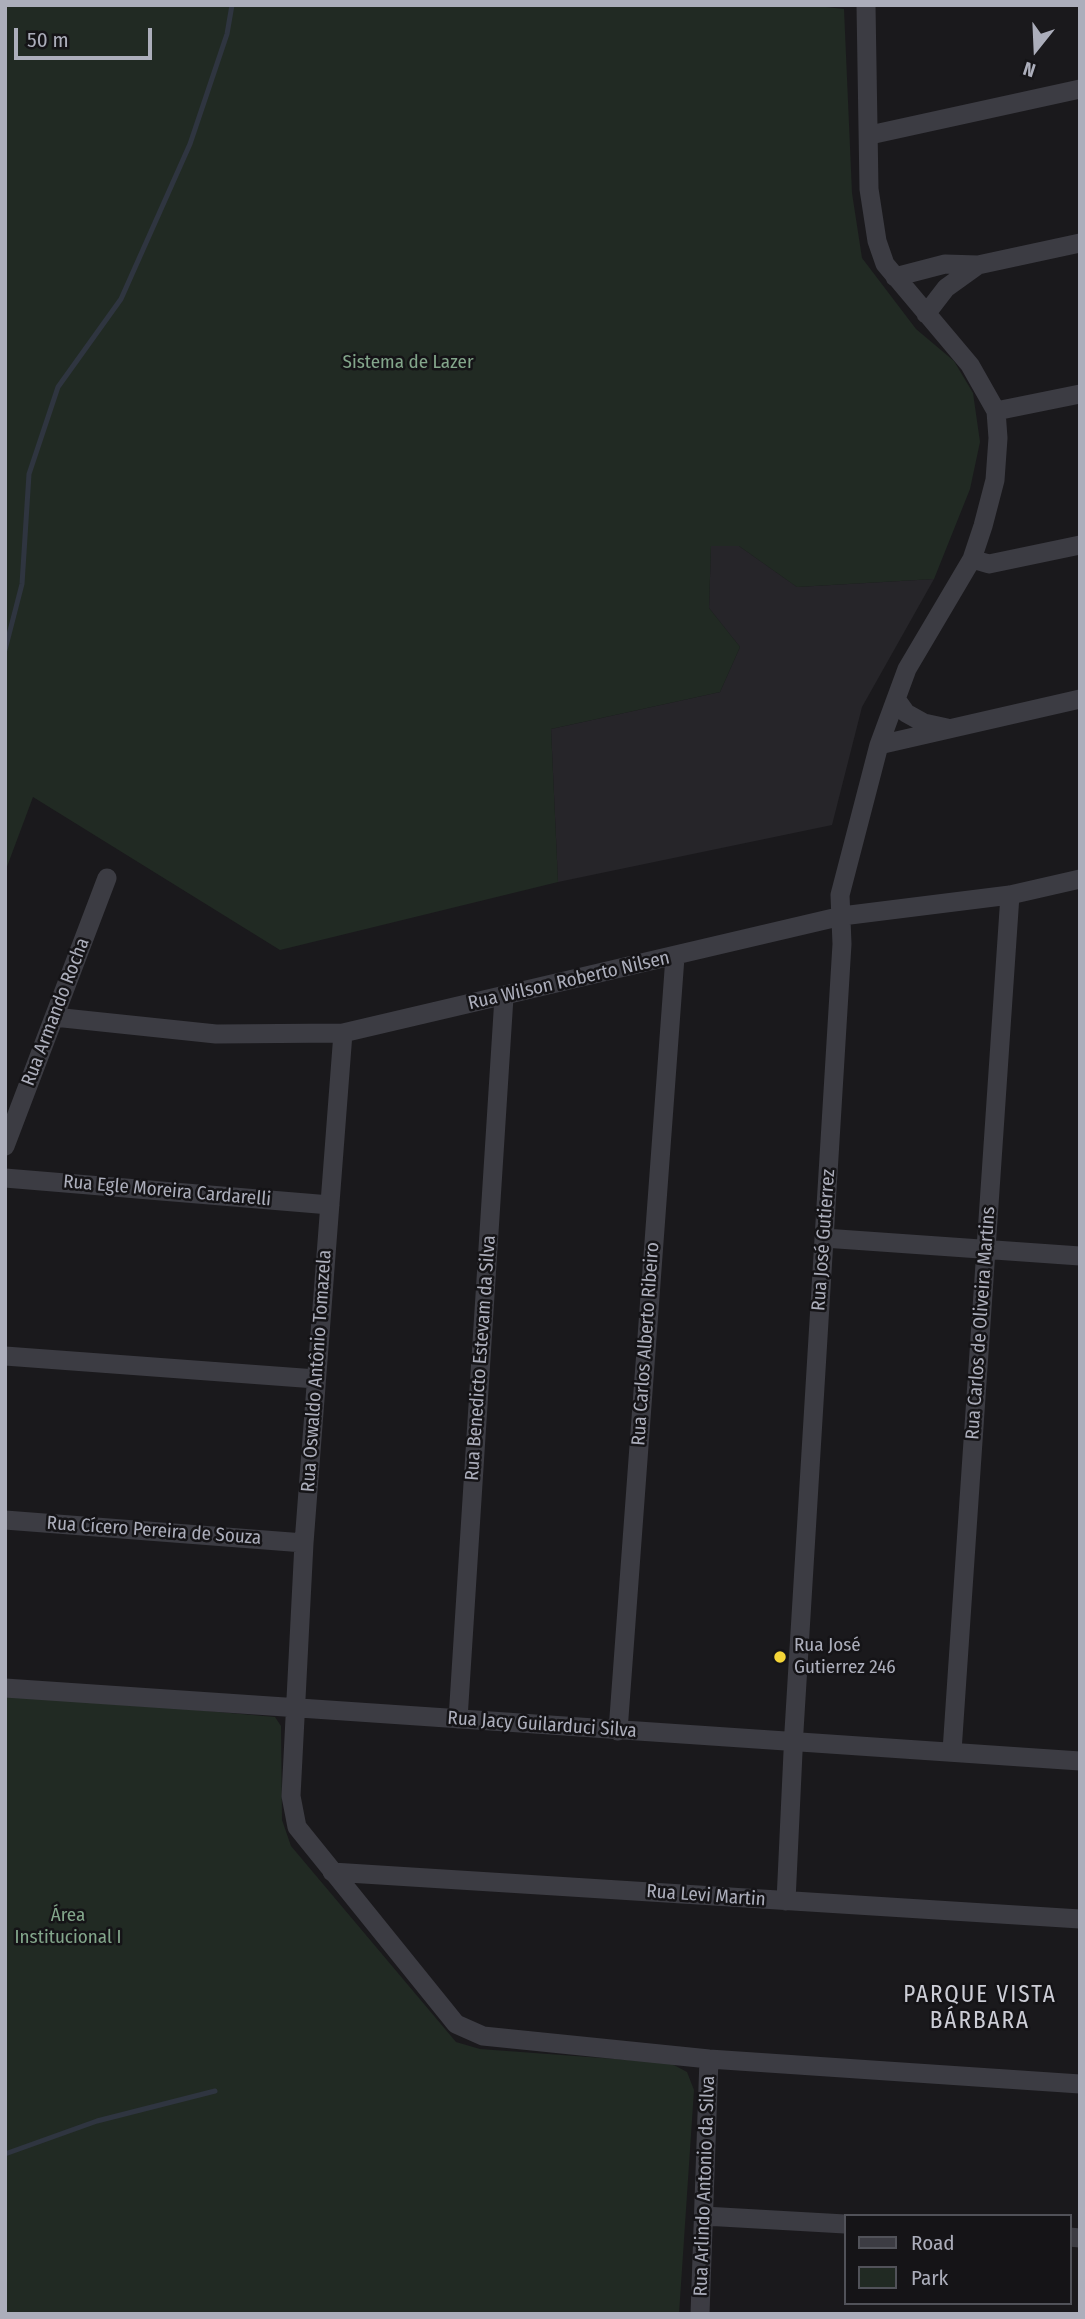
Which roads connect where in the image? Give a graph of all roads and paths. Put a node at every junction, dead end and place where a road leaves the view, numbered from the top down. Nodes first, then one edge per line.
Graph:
1 (866, 5) edge
2 (1080, 89) edge
3 (870, 135) junction
4 (1080, 243) edge
5 (978, 265) junction
6 (895, 277) junction
7 (926, 314) junction
8 (1080, 394) edge
9 (996, 411) junction
10 (1080, 545) edge
11 (972, 559) junction
12 (896, 699) junction
13 (1080, 699) edge
14 (951, 729) junction
15 (879, 745) junction
16 (107, 878) dead end
17 (1080, 879) edge
18 (1010, 895) junction
19 (842, 916) junction
20 (675, 957) junction
21 (504, 997) junction
22 (54, 1017) junction
23 (343, 1033) junction
24 (5, 1146) edge
25 (5, 1178) edge
26 (330, 1205) junction
27 (824, 1238) junction
28 (986, 1250) junction
29 (1080, 1256) edge
30 (5, 1356) edge
31 (316, 1379) junction
32 (5, 1520) edge
33 (303, 1543) junction
34 (5, 1688) edge
35 (295, 1709) junction
36 (458, 1719) junction
37 (618, 1731) junction
38 (793, 1740) junction
39 (952, 1751) junction
40 (1080, 1761) edge
41 (332, 1872) junction
42 (786, 1901) junction
43 (1080, 1919) edge
44 (709, 2059) junction
45 (1080, 2084) edge
46 (704, 2216) junction
47 (844, 2224) edge
48 (700, 2314) edge

1 - 3 street
2 - 3 street
3 - 6 street
4 - 5 street
5 - 6 street
5 - 7 street
6 - 7 street
7 - 9 street
8 - 9 street
9 - 11 street, Rua José Gutierrez
10 - 11 street
11 - 12 street, Rua José Gutierrez
12 - 14 street
12 - 15 street, Rua José Gutierrez
13 - 14 street
14 - 15 street
15 - 19 street, Rua José Gutierrez
16 - 22 street, Rua Armando Rocha
17 - 18 street, Rua Wilson Roberto Nilsen
18 - 19 street, Rua Wilson Roberto Nilsen
18 - 28 street, Rua Carlos de Oliveira Martins
19 - 20 street, Rua Wilson Roberto Nilsen
19 - 27 street, Rua José Gutierrez
20 - 21 street, Rua Wilson Roberto Nilsen
20 - 37 street, Rua Carlos Alberto Ribeiro
21 - 23 street, Rua Wilson Roberto Nilsen
21 - 36 street, Rua Benedicto Estevam da Silva
22 - 23 street, Rua Wilson Roberto Nilsen
22 - 24 street, Rua Armando Rocha
23 - 26 street, Rua Oswaldo Antônio Tomazela
25 - 26 street, Rua Egle Moreira Cardarelli
26 - 31 street, Rua Oswaldo Antônio Tomazela
27 - 28 street
27 - 38 street, Rua José Gutierrez
28 - 29 street
28 - 39 street, Rua Carlos de Oliveira Martins
30 - 31 street
31 - 33 street, Rua Oswaldo Antônio Tomazela
32 - 33 street, Rua Cícero Pereira de Souza
33 - 35 street, Rua Oswaldo Antônio Tomazela
34 - 35 street, Rua Jacy Guilarduci Silva
35 - 36 street, Rua Jacy Guilarduci Silva
35 - 41 street, Rua Oswaldo Antônio Tomazela
36 - 37 street, Rua Jacy Guilarduci Silva
37 - 38 street, Rua Jacy Guilarduci Silva
38 - 39 street, Rua Jacy Guilarduci Silva
38 - 42 street, Rua José Gutierrez
39 - 40 street, Rua Jacy Guilarduci Silva
41 - 42 street, Rua Levi Martin
41 - 44 street, Rua Oswaldo Antônio Tomazela
42 - 43 street, Rua Levi Martin
44 - 45 street, Rua Oswaldo Antônio Tomazela
44 - 46 street, Rua Arlindo Antonio da Silva
46 - 47 street
46 - 48 street, Rua Arlindo Antonio da Silva

